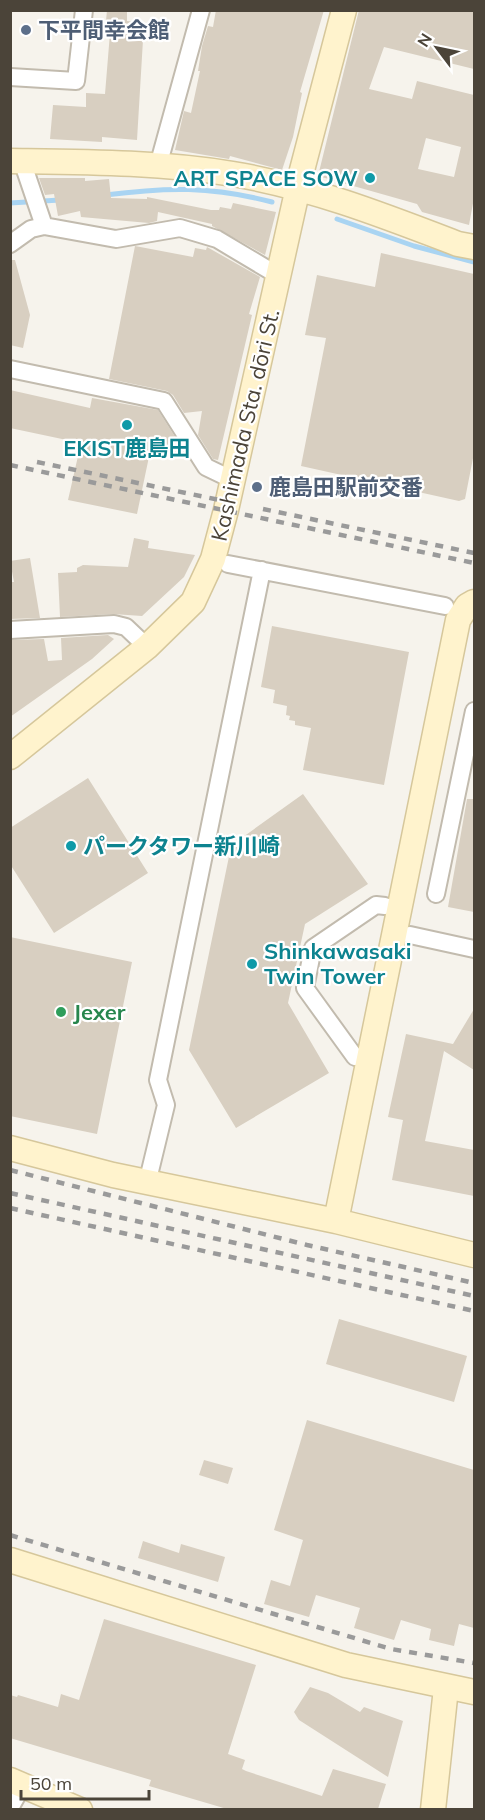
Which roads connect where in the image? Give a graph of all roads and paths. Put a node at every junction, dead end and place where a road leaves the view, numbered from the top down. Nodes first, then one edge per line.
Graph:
1 (84, 10) edge
2 (201, 10) edge
3 (344, 10) edge
4 (10, 77) edge
5 (16, 161) edge
6 (158, 166) junction
7 (298, 189) junction
8 (44, 226) junction
9 (10, 244) edge
10 (474, 247) edge
11 (279, 276) junction
12 (10, 369) edge
13 (233, 480) junction
14 (228, 564) dead end
15 (262, 570) junction
16 (474, 602) edge
17 (445, 606) dead end
18 (10, 630) edge
19 (147, 647) junction
20 (474, 711) edge
21 (10, 758) edge
22 (436, 894) dead end
23 (385, 906) dead end
24 (410, 935) dead end
25 (474, 949) edge
26 (355, 1057) dead end
27 (10, 1148) edge
28 (150, 1171) dead end
29 (336, 1221) junction
30 (474, 1255) edge
31 (10, 1560) edge
32 (446, 1688) junction
33 (474, 1692) edge
34 (17, 1783) edge
35 (10, 1808) edge
36 (80, 1809) edge
37 (433, 1809) edge

1 - 4 street
2 - 6 street
3 - 7 street, Kashimada Sta. dōri St.
5 - 6 street
5 - 8 street
6 - 7 street
7 - 10 street
7 - 11 street, Kashimada Sta. dōri St.
8 - 9 street
8 - 11 street
11 - 13 street, Kashimada Sta. dōri St.
12 - 13 street
13 - 19 street, Kashimada Sta. dōri St.
14 - 15 street
15 - 17 street
15 - 28 street
16 - 29 street
18 - 19 street
19 - 21 street, Kashimada Sta. dōri St.
20 - 22 street
23 - 26 street
24 - 25 street
27 - 29 street
29 - 30 street
31 - 32 street
32 - 33 street
32 - 37 street
34 - 35 street
34 - 36 street

